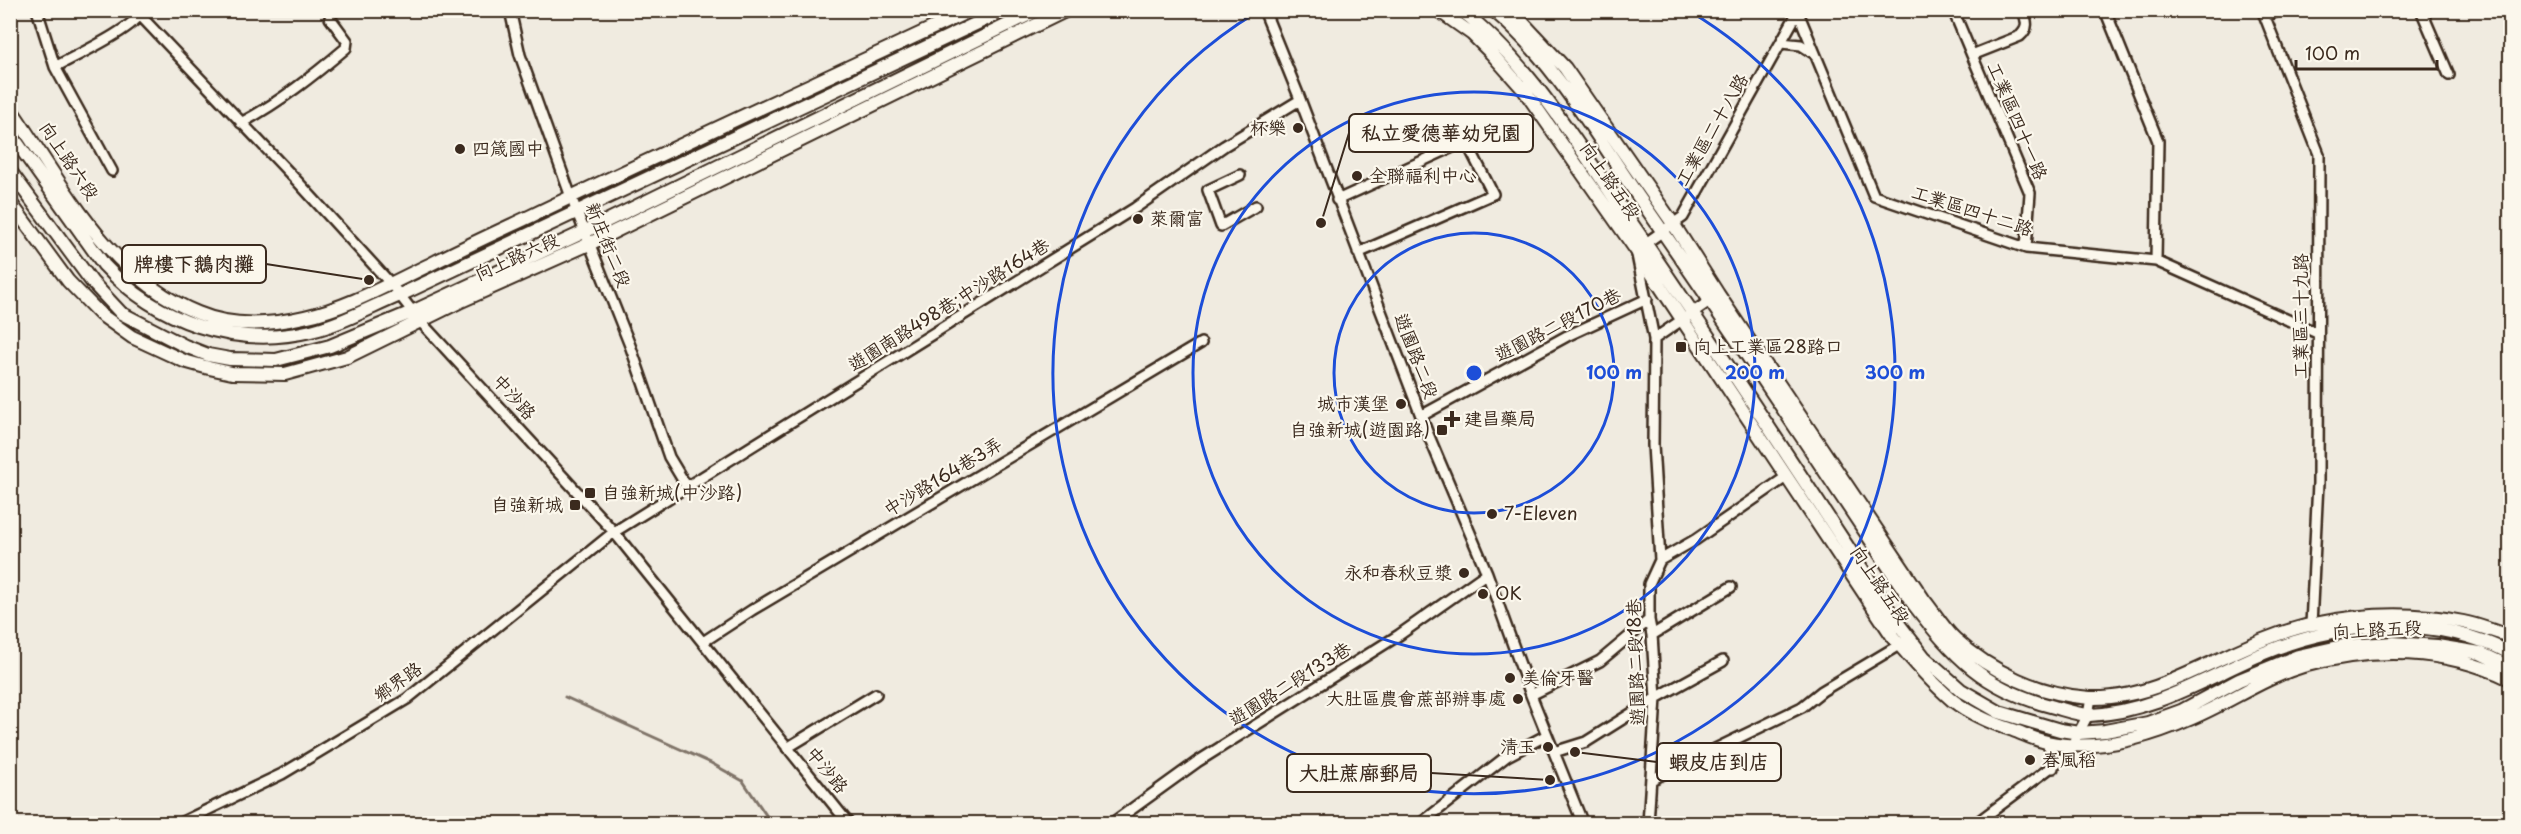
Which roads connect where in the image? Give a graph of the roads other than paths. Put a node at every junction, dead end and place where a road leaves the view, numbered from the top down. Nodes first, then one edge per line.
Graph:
1 (37, 10) edge
2 (332, 10) edge
3 (510, 10) edge
4 (971, 10) edge
5 (1005, 10) edge
6 (1038, 10) edge
7 (1067, 10) edge
8 (1263, 10) edge
9 (1438, 10) edge
10 (1461, 10) edge
11 (1493, 10) edge
12 (1511, 10) edge
13 (1953, 10) edge
14 (2023, 10) edge
15 (2105, 10) edge
16 (2279, 10) edge
17 (2421, 10) edge
18 (1798, 11) edge
19 (140, 13) edge
20 (2264, 14) edge
21 (1781, 43) junction
22 (1818, 56) junction
23 (1972, 56) junction
24 (55, 67) junction
25 (2449, 75) dead end
26 (1300, 100) junction
27 (10, 108) edge
28 (241, 123) junction
29 (10, 133) edge
30 (10, 171) edge
31 (112, 171) dead end
32 (1240, 175) dead end
33 (571, 197) junction
34 (1337, 200) junction
35 (10, 202) edge
36 (1256, 206) dead end
37 (577, 212) junction
38 (1674, 225) junction
39 (586, 231) junction
40 (1663, 232) junction
41 (590, 244) junction
42 (1641, 247) junction
43 (2026, 248) junction
44 (1358, 253) junction
45 (2156, 261) junction
46 (391, 284) junction
47 (400, 295) junction
48 (1714, 297) junction
49 (1647, 299) junction
50 (1692, 312) junction
51 (416, 316) junction
52 (1681, 319) junction
53 (2317, 333) junction
54 (1654, 339) junction
55 (1201, 343) dead end
56 (1421, 416) junction
57 (1786, 477) junction
58 (687, 487) junction
59 (614, 532) junction
60 (1660, 560) junction
61 (1487, 573) junction
62 (1731, 587) dead end
63 (1649, 620) junction
64 (2311, 625) junction
65 (1652, 635) junction
66 (2511, 636) edge
67 (703, 642) junction
68 (1899, 645) junction
69 (2511, 652) edge
70 (1723, 661) dead end
71 (2511, 667) edge
72 (2511, 679) edge
73 (876, 694) dead end
74 (1531, 695) junction
75 (1656, 698) junction
76 (2091, 698) junction
77 (2088, 715) junction
78 (2079, 733) junction
79 (1547, 735) junction
80 (2046, 742) junction
81 (2073, 745) junction
82 (787, 748) junction
83 (1554, 752) junction
84 (2053, 768) junction
85 (1651, 780) junction
86 (178, 824) edge
87 (849, 824) edge
88 (1111, 824) edge
89 (1420, 824) edge
90 (1583, 824) edge
91 (1648, 824) edge
92 (1975, 824) edge

1 - 24 street
2 - 28 street
3 - 33 street, 新庄街二段
4 - 33 main road, 向上路六段
5 - 37 main road, 向上路六段
6 - 39 main road, 向上路六段
7 - 41 main road, 向上路六段
8 - 26 street, 遊園路二段
9 - 42 main road, 向上路五段
10 - 42 main road, 向上路五段
11 - 40 main road, 向上路五段
12 - 38 main road, 向上路五段
13 - 23 street, 工業區四十一路
14 - 23 street
15 - 45 street
16 - 20 street, 工業區三十九路
17 - 25 street
18 - 21 street, 工業區二十八路
18 - 22 street, 工業區四十二路
19 - 24 street
19 - 28 street, 中沙路
20 - 53 street, 工業區三十九路
21 - 22 street
21 - 38 street, 工業區二十八路
22 - 43 street, 工業區四十二路
23 - 43 street, 工業區四十一路
24 - 31 street
26 - 34 street, 遊園路二段
26 - 58 street, 遊園南路498巷;中沙路164巷
27 - 46 main road, 向上路六段
28 - 46 street, 中沙路
29 - 47 main road, 向上路六段
30 - 51 main road, 向上路六段
32 - 36 street
33 - 37 street, 新庄街二段
33 - 46 main road, 向上路六段
34 - 44 street, 遊園路二段
34 - 44 street
35 - 51 main road, 向上路六段
37 - 39 street, 新庄街二段
37 - 47 main road, 向上路六段
38 - 40 street, 工業區二十八路
38 - 48 main road, 向上路五段
39 - 41 street, 新庄街二段
39 - 51 main road, 向上路六段
40 - 42 street, 工業區二十八路
40 - 48 main road, 向上路五段
41 - 51 main road, 向上路六段
41 - 58 street, 新庄街二段
42 - 49 street, 遊園路二段18巷
42 - 50 main road, 向上路五段
42 - 52 main road, 向上路五段
43 - 45 street, 工業區四十二路
44 - 56 street, 遊園路二段
45 - 53 street, 工業區四十二路
46 - 47 street, 中沙路
47 - 51 street, 中沙路
48 - 50 street
48 - 76 main road, 向上路五段
48 - 77 main road, 向上路五段
49 - 54 street, 遊園路二段18巷
49 - 56 street, 遊園路二段170巷
50 - 52 street
50 - 78 main road, 向上路五段
51 - 59 street, 中沙路
52 - 54 street
52 - 57 main road, 向上路五段
53 - 64 street, 工業區三十九路
54 - 60 street, 遊園路二段18巷
55 - 67 street, 中沙路164巷3弄
56 - 61 street, 遊園路二段
57 - 60 street
57 - 68 main road, 向上路五段
58 - 59 street, 遊園南路498巷;中沙路164巷
59 - 67 street, 中沙路
59 - 86 street, 鄉界路
60 - 63 street, 遊園路二段18巷
61 - 74 street, 遊園路二段
61 - 88 street, 遊園路二段133巷
62 - 65 street
63 - 65 street, 遊園路二段18巷
63 - 74 street
64 - 66 main road, 向上路五段
64 - 76 main road, 向上路五段
65 - 75 street, 遊園路二段18巷
67 - 82 street, 中沙路
68 - 80 main road, 向上路五段
68 - 85 street
69 - 77 main road, 向上路五段
70 - 75 street
71 - 78 main road, 向上路五段
72 - 81 main road, 向上路五段
73 - 82 street
74 - 79 street, 遊園路二段
75 - 83 street
75 - 85 street, 遊園路二段18巷
76 - 77 street
77 - 78 street
78 - 81 street
79 - 83 street, 遊園路二段
79 - 89 street
80 - 81 main road, 向上路五段
80 - 84 street
81 - 84 street
82 - 87 street, 中沙路
83 - 90 street, 遊園路二段
84 - 92 street
85 - 91 street, 遊園路二段18巷

